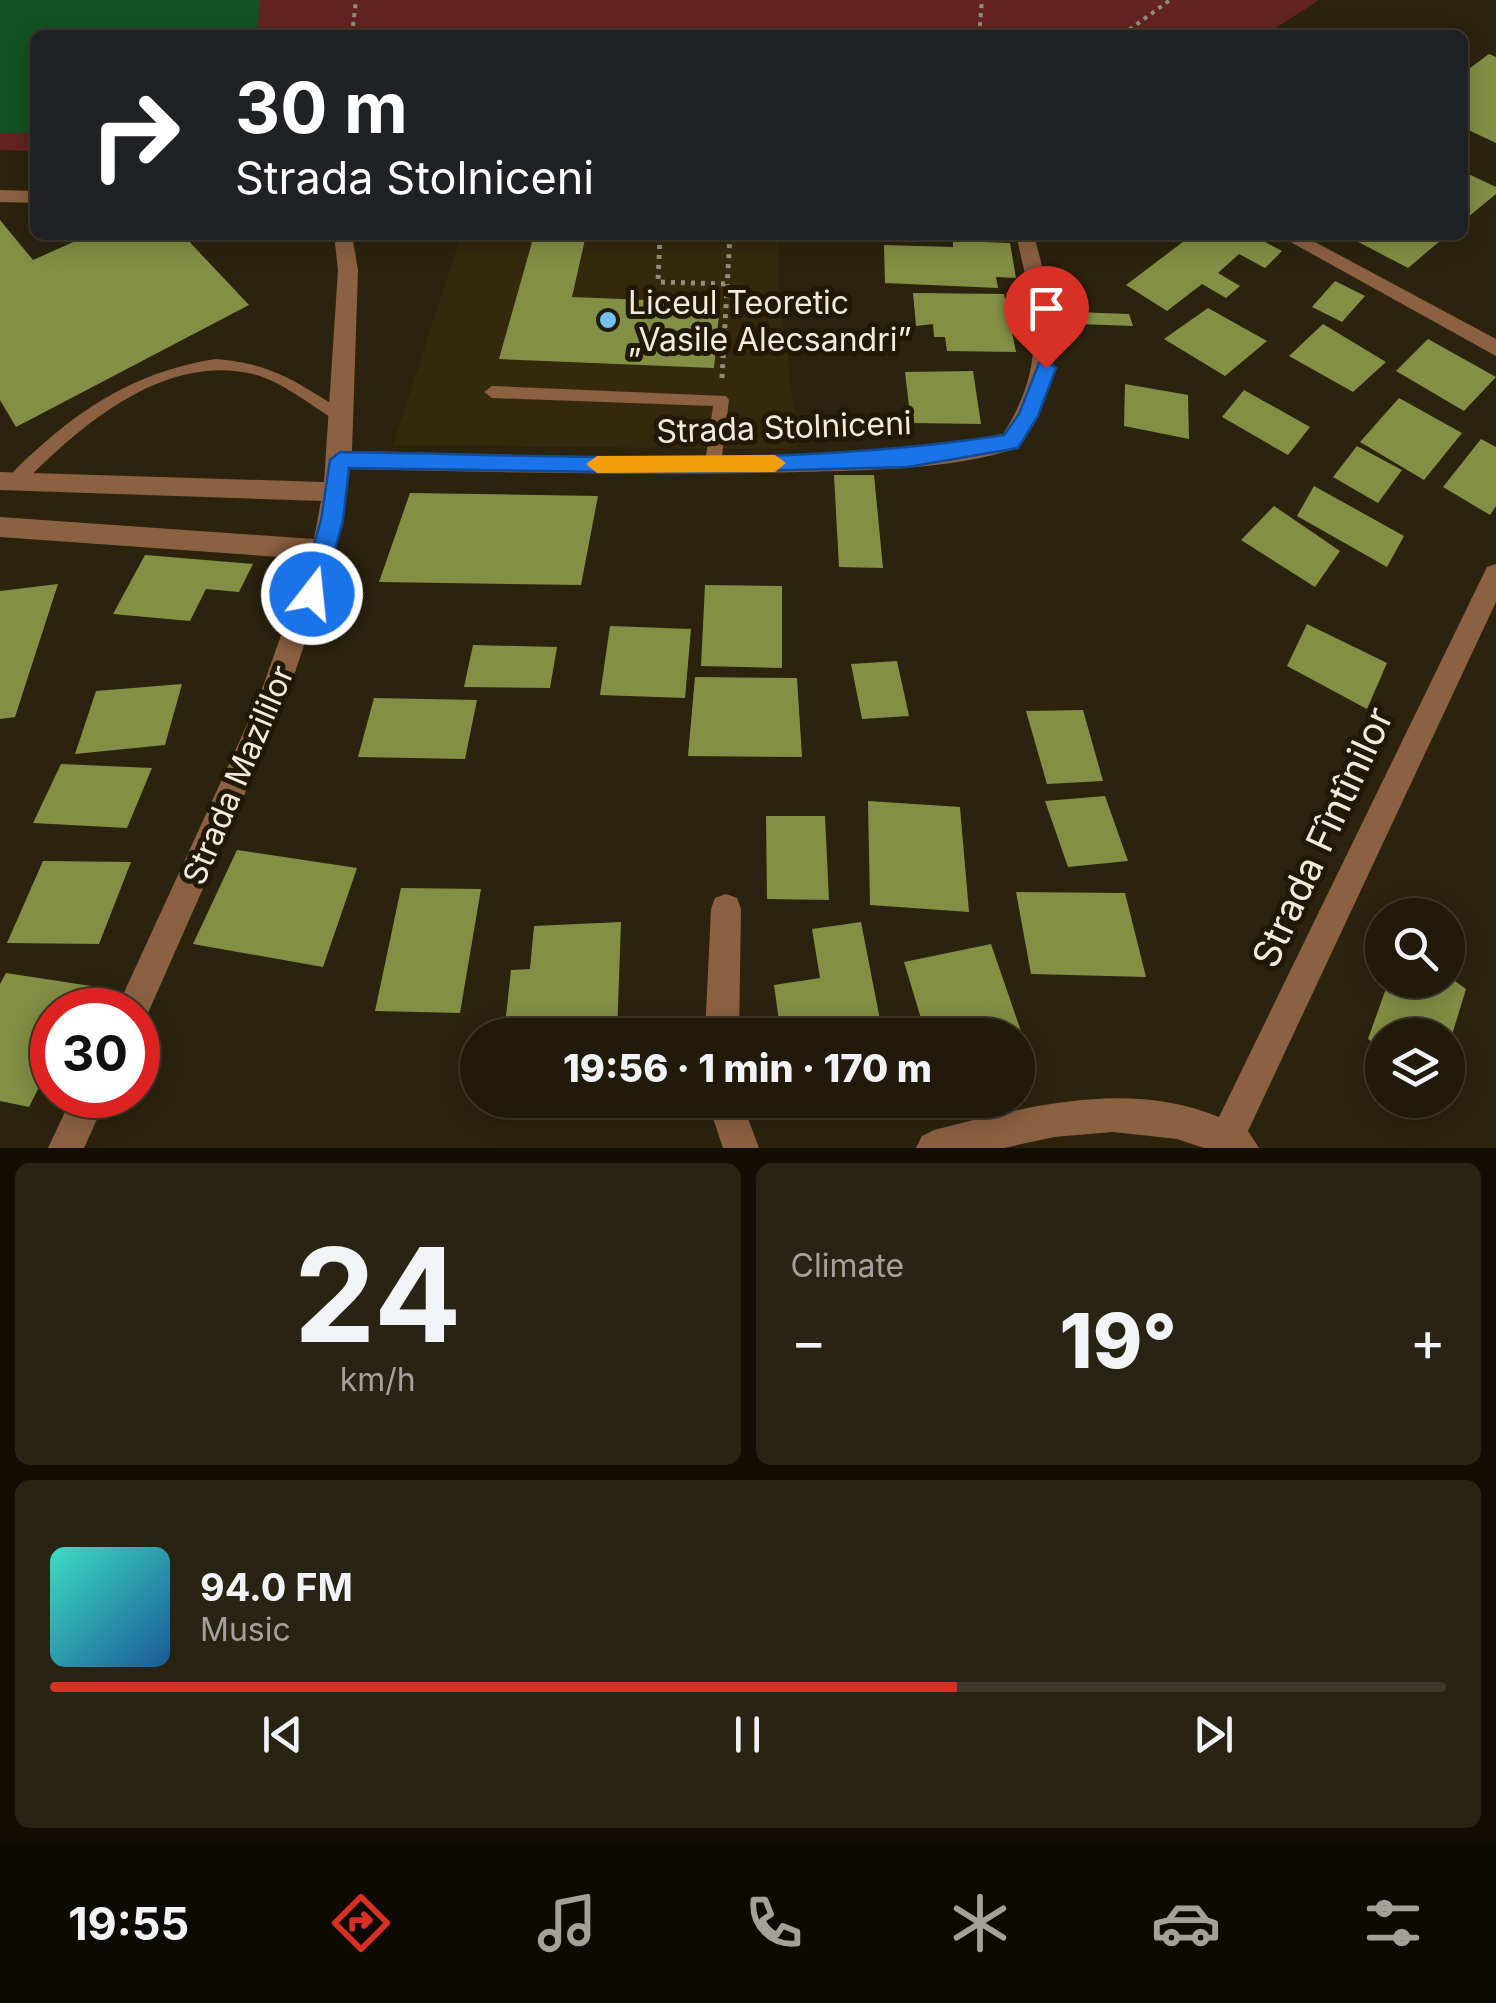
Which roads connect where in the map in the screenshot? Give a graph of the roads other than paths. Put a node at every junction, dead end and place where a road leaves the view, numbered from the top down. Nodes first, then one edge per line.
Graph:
1 (0, 196) edge
2 (30, 198) edge
3 (344, 240) edge
4 (1026, 240) edge
5 (1297, 240) edge
6 (1496, 348) edge
7 (492, 392) dead end
8 (342, 417) junction
9 (340, 460) junction
10 (712, 464) junction
11 (7, 482) edge
12 (337, 492) junction
13 (0, 528) edge
14 (324, 550) junction
15 (1496, 575) edge
16 (726, 909) dead end
17 (142, 988) edge
18 (723, 1018) edge
19 (80, 1118) edge
20 (730, 1118) edge
21 (1230, 1144) edge
22 (66, 1148) edge
23 (740, 1148) edge
24 (934, 1148) edge

1 - 2 street
3 - 8 street, Strada Mazililor
4 - 10 street, Strada Stolniceni
5 - 6 street
7 - 10 lane
8 - 9 street, Strada Mazililor
8 - 11 lane
9 - 10 street, Strada Stolniceni
9 - 12 street, Strada Mazililor
11 - 12 street
12 - 14 street, Strada Mazililor
13 - 14 street
14 - 17 street, Strada Mazililor
15 - 21 street, Strada Fîntînilor
16 - 18 street
19 - 22 street
20 - 23 street
21 - 24 street, Strada Fîntînilor

